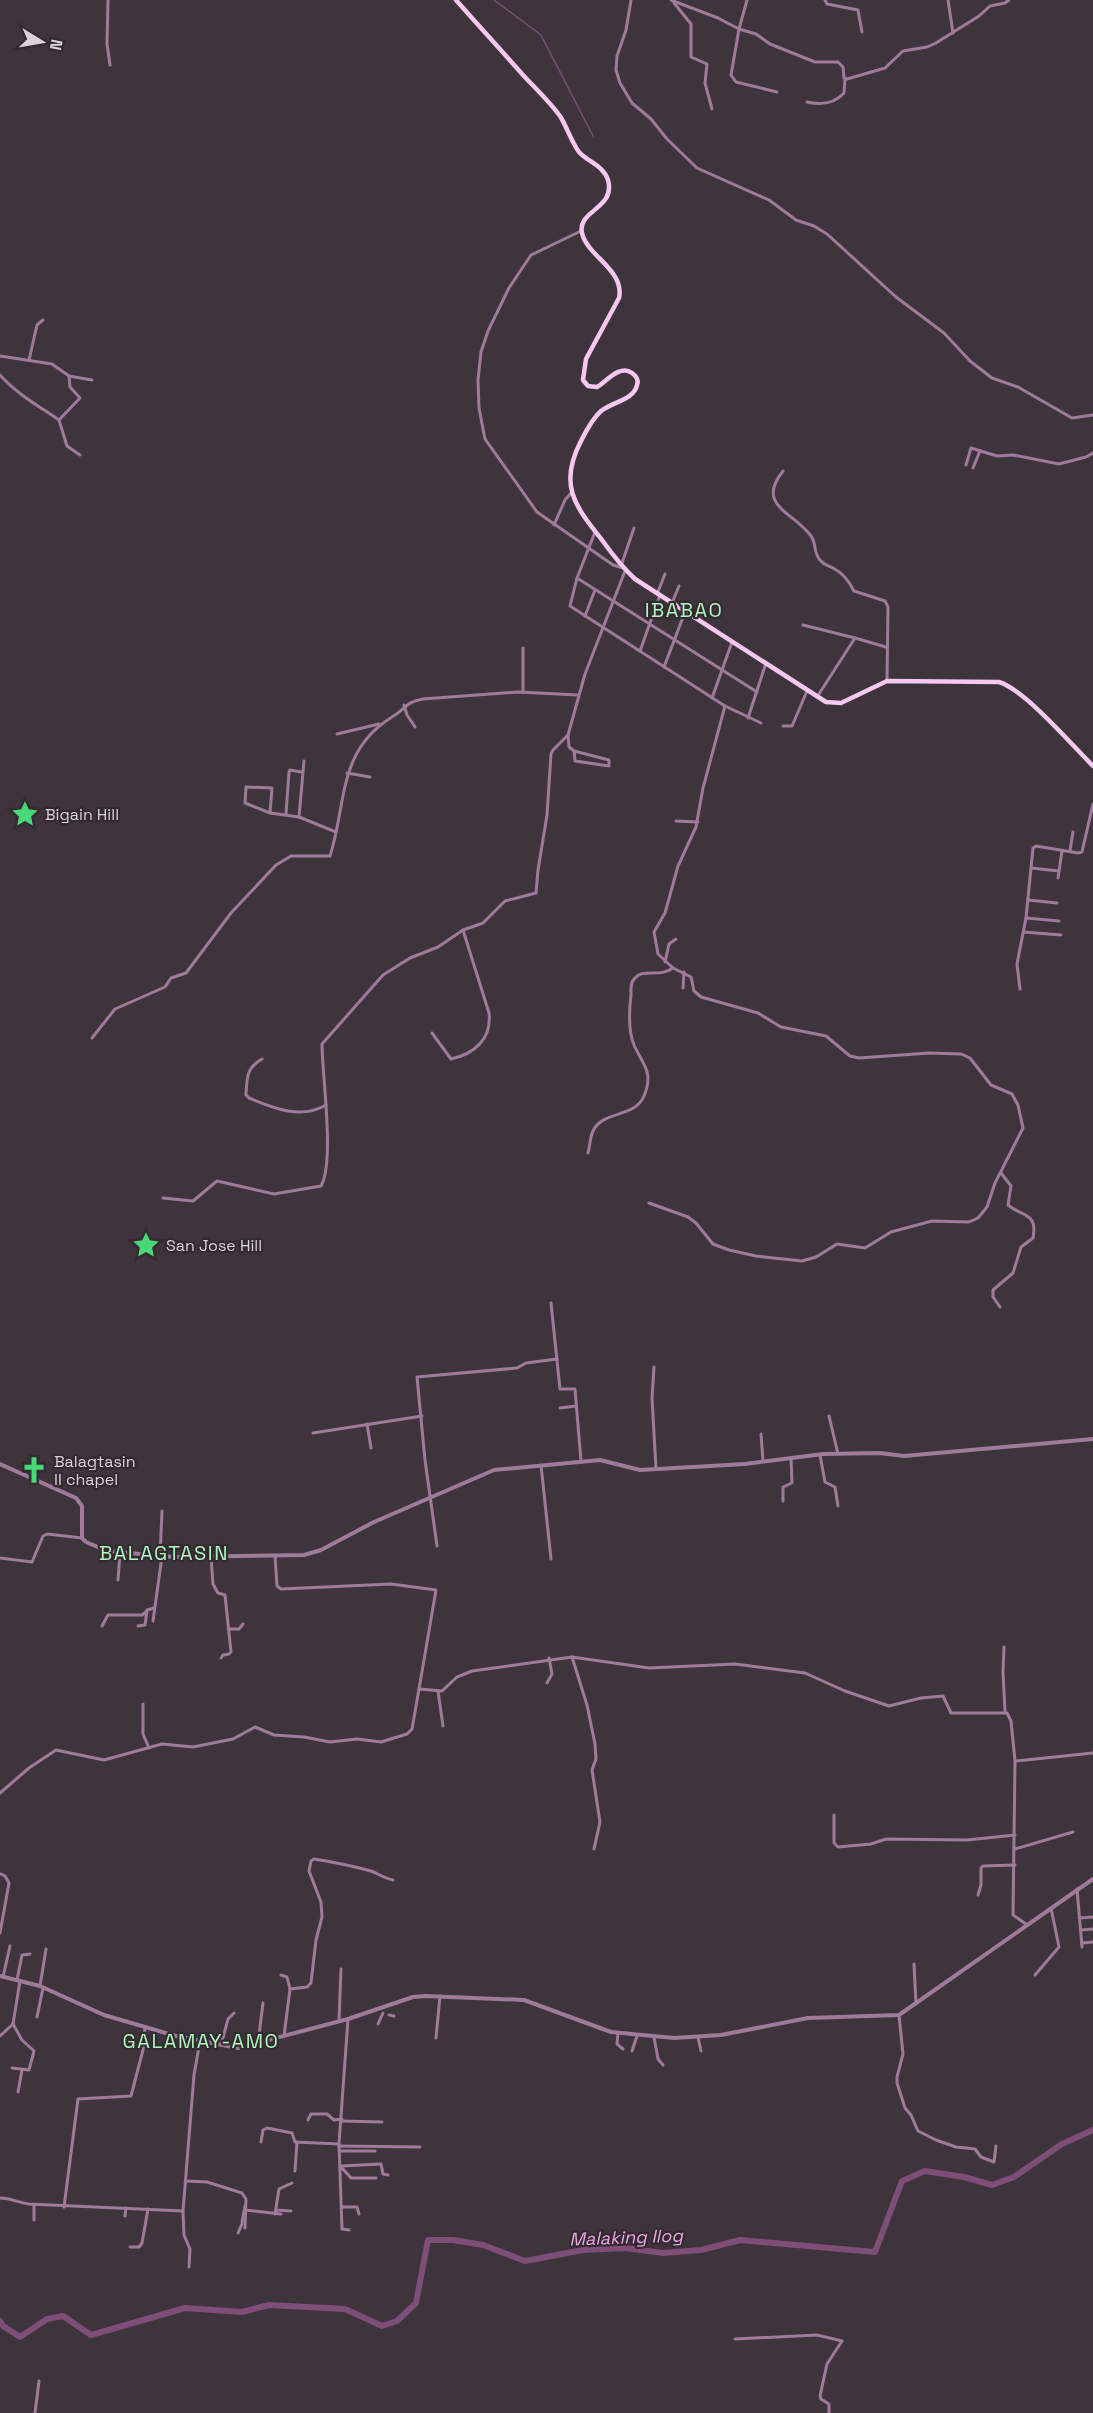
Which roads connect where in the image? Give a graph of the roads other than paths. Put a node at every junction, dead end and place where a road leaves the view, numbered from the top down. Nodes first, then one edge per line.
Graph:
1 (108, 0) edge
2 (456, 0) edge
3 (631, 0) edge
4 (747, 0) edge
5 (825, 0) edge
6 (948, 0) edge
7 (1010, 0) edge
8 (672, 1) edge
9 (739, 29) junction
10 (862, 32) dead end
11 (953, 33) junction
12 (110, 65) dead end
13 (845, 79) junction
14 (777, 92) dead end
15 (807, 102) dead end
16 (712, 109) dead end
17 (581, 231) junction
18 (43, 320) dead end
19 (0, 356) edge
20 (29, 360) junction
21 (0, 375) edge
22 (69, 376) junction
23 (92, 380) dead end
24 (1093, 415) edge
25 (59, 420) junction
26 (980, 451) junction
27 (1093, 453) edge
28 (80, 455) dead end
29 (966, 465) dead end
30 (973, 468) dead end
31 (783, 471) dead end
32 (571, 493) junction
33 (554, 525) junction
34 (634, 528) dead end
35 (595, 532) junction
36 (589, 549) junction
37 (623, 568) junction
38 (665, 574) dead end
39 (577, 578) junction
40 (680, 586) dead end
41 (595, 590) junction
42 (659, 595) junction
43 (614, 601) junction
44 (672, 603) junction
45 (685, 612) junction
46 (585, 616) junction
47 (649, 623) junction
48 (804, 625) dead end
49 (603, 628) junction
50 (855, 638) junction
51 (675, 639) junction
52 (732, 642) junction
53 (886, 647) junction
54 (523, 648) dead end
55 (640, 651) junction
56 (766, 663) junction
57 (664, 667) junction
58 (721, 670) junction
59 (887, 681) junction
60 (807, 690) junction
61 (523, 692) junction
62 (757, 692) junction
63 (579, 695) junction
64 (818, 697) junction
65 (712, 698) junction
66 (404, 705) junction
67 (725, 706) junction
68 (748, 718) junction
69 (761, 723) dead end
70 (381, 724) junction
71 (783, 726) dead end
72 (415, 727) dead end
73 (337, 734) dead end
74 (568, 735) junction
75 (574, 751) junction
76 (304, 761) dead end
77 (1093, 766) edge
78 (302, 772) junction
79 (347, 773) junction
80 (369, 777) dead end
81 (1093, 804) edge
82 (270, 813) junction
83 (286, 814) junction
84 (299, 818) junction
85 (676, 821) dead end
86 (698, 822) junction
87 (336, 832) junction
88 (1074, 832) dead end
89 (1062, 851) junction
90 (1070, 852) junction
91 (1031, 868) junction
92 (1059, 871) junction
93 (1058, 878) dead end
94 (1028, 900) junction
95 (1057, 903) dead end
96 (1026, 918) junction
97 (1059, 921) dead end
98 (463, 930) junction
99 (1024, 932) junction
100 (1060, 936) dead end
101 (676, 939) dead end
102 (665, 962) junction
103 (673, 968) junction
104 (684, 972) junction
105 (683, 988) dead end
106 (1020, 989) dead end
107 (432, 1033) dead end
108 (92, 1038) dead end
109 (262, 1059) dead end
110 (326, 1105) junction
111 (588, 1153) dead end
112 (1001, 1173) junction
113 (163, 1198) dead end
114 (649, 1203) dead end
115 (551, 1303) dead end
116 (1000, 1307) dead end
117 (557, 1359) junction
118 (654, 1367) dead end
119 (576, 1406) junction
120 (560, 1408) dead end
121 (422, 1416) junction
122 (829, 1416) dead end
123 (367, 1424) junction
124 (313, 1433) dead end
125 (761, 1434) dead end
126 (1093, 1439) edge
127 (371, 1448) dead end
128 (838, 1454) junction
129 (820, 1455) junction
130 (791, 1458) junction
131 (581, 1461) junction
132 (763, 1461) junction
133 (0, 1464) edge
134 (542, 1466) junction
135 (656, 1469) junction
136 (430, 1499) junction
137 (783, 1501) dead end
138 (837, 1506) dead end
139 (162, 1511) dead end
140 (82, 1538) junction
141 (437, 1546) dead end
142 (120, 1553) junction
143 (161, 1556) junction
144 (275, 1556) junction
145 (211, 1557) junction
146 (0, 1558) edge
147 (551, 1558) dead end
148 (117, 1581) dead end
149 (154, 1608) junction
150 (147, 1611) junction
151 (153, 1621) dead end
152 (243, 1624) dead end
153 (102, 1626) dead end
154 (138, 1626) dead end
155 (229, 1629) junction
156 (1004, 1647) dead end
157 (572, 1657) junction
158 (549, 1658) junction
159 (222, 1659) dead end
160 (547, 1683) dead end
161 (419, 1689) junction
162 (438, 1692) junction
163 (143, 1704) dead end
164 (1005, 1712) junction
165 (443, 1726) dead end
166 (149, 1748) junction
167 (1093, 1753) edge
168 (1014, 1761) junction
169 (0, 1793) edge
170 (834, 1815) dead end
171 (1073, 1832) dead end
172 (1015, 1835) junction
173 (594, 1849) dead end
174 (1015, 1850) junction
175 (1015, 1865) junction
176 (1, 1874) edge
177 (1093, 1879) edge
178 (393, 1880) dead end
179 (1077, 1889) junction
180 (978, 1895) dead end
181 (1051, 1908) junction
182 (1093, 1917) edge
183 (1079, 1918) junction
184 (1026, 1924) junction
185 (1093, 1929) edge
186 (1081, 1930) junction
187 (0, 1933) edge
188 (1093, 1942) edge
189 (10, 1946) dead end
190 (46, 1949) dead end
191 (30, 1954) dead end
192 (914, 1964) dead end
193 (341, 1970) dead end
194 (281, 1975) dead end
195 (1035, 1975) dead end
196 (2, 1976) edge
197 (18, 1981) junction
198 (41, 1987) junction
199 (290, 1989) junction
200 (440, 1996) junction
201 (263, 2003) dead end
202 (916, 2004) junction
203 (381, 2008) junction
204 (234, 2013) dead end
205 (386, 2014) junction
206 (899, 2015) junction
207 (394, 2016) dead end
208 (38, 2017) dead end
209 (348, 2019) junction
210 (339, 2021) junction
211 (13, 2024) junction
212 (378, 2024) dead end
213 (145, 2027) junction
214 (618, 2033) junction
215 (0, 2036) edge
216 (284, 2036) junction
217 (637, 2036) junction
218 (654, 2037) junction
219 (698, 2037) junction
220 (436, 2038) dead end
221 (200, 2041) junction
222 (258, 2043) junction
223 (222, 2045) junction
224 (623, 2049) dead end
225 (632, 2051) dead end
226 (700, 2051) dead end
227 (663, 2065) dead end
228 (12, 2068) dead end
229 (22, 2070) junction
230 (18, 2091) dead end
231 (308, 2120) dead end
232 (341, 2120) junction
233 (382, 2122) dead end
234 (261, 2142) dead end
235 (297, 2142) junction
236 (339, 2145) junction
237 (996, 2146) dead end
238 (420, 2147) dead end
239 (340, 2151) junction
240 (375, 2151) dead end
241 (342, 2167) junction
242 (295, 2171) dead end
243 (388, 2175) dead end
244 (376, 2178) dead end
245 (186, 2181) junction
246 (292, 2183) dead end
247 (0, 2198) edge
248 (34, 2205) junction
249 (63, 2206) junction
250 (246, 2207) junction
251 (342, 2207) junction
252 (126, 2208) junction
253 (148, 2209) junction
254 (183, 2211) junction
255 (291, 2211) dead end
256 (276, 2212) junction
257 (281, 2214) dead end
258 (359, 2214) dead end
259 (125, 2216) dead end
260 (34, 2220) dead end
261 (243, 2224) junction
262 (349, 2230) dead end
263 (238, 2233) dead end
264 (130, 2247) dead end
265 (189, 2267) dead end
266 (735, 2338) dead end
267 (39, 2381) dead end
268 (35, 2413) edge
269 (829, 2413) edge

1 - 12 street
2 - 17 main road
3 - 24 street
4 - 9 street
5 - 10 street
6 - 11 street
7 - 11 street
8 - 9 street
8 - 16 street
9 - 13 street
9 - 14 street
11 - 13 street
13 - 15 street
17 - 32 main road
17 - 33 street
18 - 20 street
19 - 20 street
20 - 22 street
21 - 25 street
22 - 23 street
22 - 25 street
25 - 28 street
26 - 27 street
26 - 29 street
26 - 30 street
31 - 53 street
32 - 33 street
32 - 35 main road
33 - 36 street
34 - 37 street
35 - 36 street
35 - 37 main road
36 - 37 street
36 - 39 street
37 - 42 main road
37 - 43 street
38 - 42 street
39 - 41 street
39 - 46 street
40 - 44 street
41 - 43 street
41 - 46 street
42 - 44 main road
42 - 47 street
43 - 47 street
43 - 49 street
44 - 45 main road
45 - 51 street
45 - 52 main road
46 - 49 street
47 - 51 street
47 - 55 street
48 - 50 street
49 - 55 street
49 - 63 street
50 - 53 street
50 - 64 street
51 - 57 street
51 - 58 street
52 - 56 main road
52 - 58 street
53 - 59 street
54 - 61 street
55 - 57 street
56 - 60 main road
56 - 62 street
57 - 65 street
58 - 62 street
58 - 65 street
59 - 64 main road
59 - 77 main road
60 - 64 main road
60 - 71 street
61 - 63 street
61 - 66 street
62 - 68 street
63 - 74 street
65 - 67 street
66 - 70 street
66 - 72 street
67 - 68 street
67 - 86 street
68 - 69 street
70 - 73 street
70 - 79 street
74 - 75 street
74 - 98 street
75 - 75 street
76 - 78 street
78 - 83 street
78 - 84 street
79 - 80 street
79 - 87 street
81 - 90 street
82 - 82 street
82 - 83 street
83 - 84 street
84 - 87 street
85 - 86 street
86 - 102 street
87 - 108 street
88 - 90 street
89 - 90 street
89 - 91 street
89 - 92 street
91 - 92 street
91 - 94 street
92 - 93 street
94 - 95 street
94 - 96 street
96 - 97 street
96 - 99 street
98 - 107 street
98 - 110 street
99 - 100 street
99 - 106 street
101 - 102 street
102 - 103 street
103 - 104 street
103 - 111 street
104 - 105 street
104 - 112 street
109 - 110 street
110 - 113 street
112 - 114 street
112 - 116 street
115 - 117 street
117 - 119 street
117 - 121 street
118 - 135 street
119 - 120 street
119 - 131 street
121 - 123 street
121 - 136 street
122 - 128 street
123 - 124 street
123 - 127 street
125 - 132 street
126 - 128 street
128 - 129 street
129 - 130 street
129 - 138 street
130 - 132 street
130 - 137 street
131 - 134 street
131 - 135 street
132 - 135 street
133 - 140 street
134 - 136 street
134 - 147 street
136 - 141 street
136 - 144 street
139 - 143 street
140 - 142 street
140 - 146 street
142 - 143 street
142 - 148 street
143 - 145 street
143 - 149 street
144 - 145 street
144 - 161 street
145 - 155 street
149 - 150 street
149 - 151 street
150 - 153 street
150 - 154 street
152 - 155 street
155 - 159 street
156 - 164 street
157 - 158 street
157 - 164 street
157 - 173 street
158 - 160 street
158 - 162 street
161 - 162 street
161 - 166 street
162 - 165 street
163 - 166 street
164 - 168 street
166 - 169 street
167 - 168 street
168 - 172 street
170 - 172 street
171 - 174 street
172 - 174 street
174 - 175 street
175 - 180 street
175 - 184 street
176 - 187 street
177 - 179 street
178 - 199 street
179 - 181 street
179 - 183 street
181 - 184 street
181 - 195 street
182 - 183 street
183 - 186 street
184 - 202 street
185 - 186 street
186 - 188 street
189 - 196 street
190 - 198 street
191 - 197 street
192 - 202 street
193 - 210 street
194 - 199 street
196 - 197 street
197 - 198 street
197 - 211 street
198 - 208 street
198 - 213 street
199 - 216 street
200 - 203 street
200 - 214 street
200 - 220 street
201 - 222 street
202 - 206 street
203 - 205 street
203 - 209 street
204 - 223 street
205 - 207 street
205 - 212 street
206 - 219 street
206 - 237 street
209 - 210 street
209 - 232 street
210 - 216 street
211 - 215 street
211 - 229 street
213 - 221 street
213 - 249 street
214 - 217 street
214 - 224 street
216 - 222 street
217 - 218 street
217 - 225 street
218 - 219 street
218 - 227 street
219 - 226 street
221 - 223 street
221 - 245 street
222 - 223 street
228 - 229 street
229 - 230 street
231 - 232 street
232 - 233 street
232 - 236 street
234 - 235 street
235 - 236 street
235 - 242 street
236 - 238 street
236 - 239 street
239 - 240 street
239 - 241 street
241 - 243 street
241 - 244 street
241 - 251 street
245 - 250 street
245 - 254 street
246 - 256 street
247 - 248 street
248 - 249 street
248 - 260 street
249 - 252 street
250 - 256 street
250 - 261 street
250 - 261 street
251 - 258 street
251 - 262 street
252 - 253 street
252 - 259 street
253 - 254 street
253 - 264 street
254 - 265 street
255 - 256 street
256 - 257 street
261 - 263 street
266 - 269 street
267 - 268 street

